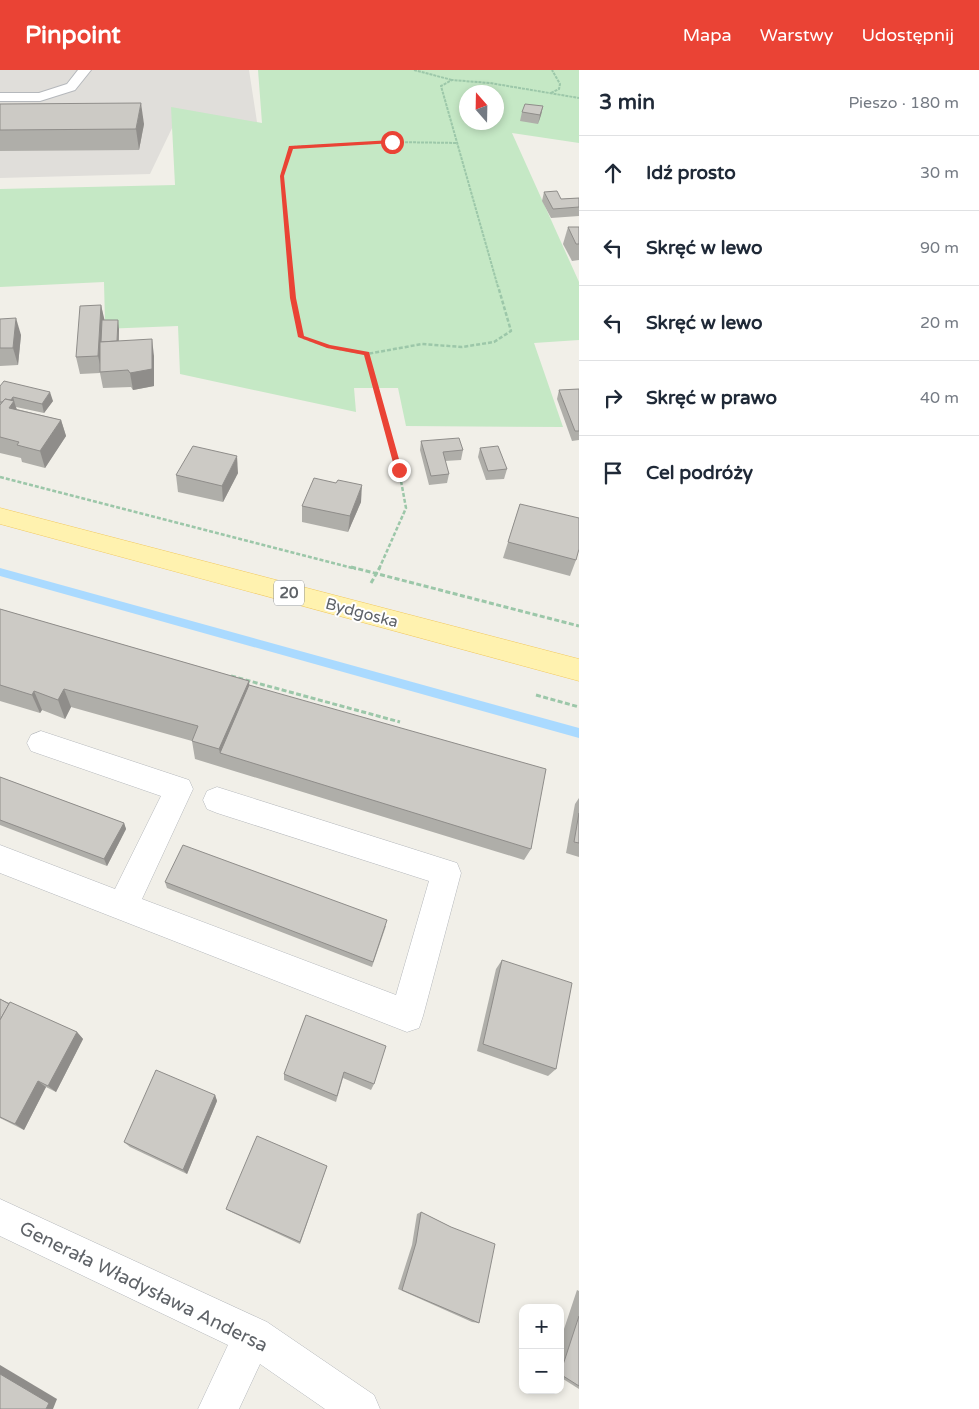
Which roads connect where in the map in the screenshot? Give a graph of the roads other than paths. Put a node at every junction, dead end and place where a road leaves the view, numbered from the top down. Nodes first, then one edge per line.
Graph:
1 (86, 70) edge
2 (0, 97) edge
3 (0, 516) edge
4 (579, 670) edge
5 (41, 743) dead end
6 (217, 800) dead end
7 (0, 859) edge
8 (122, 907) junction
9 (0, 1216) edge
10 (253, 1336) junction
11 (218, 1409) edge
12 (360, 1409) edge

1 - 2 lane
3 - 4 main road, Bydgoska / 20
5 - 8 street
6 - 8 street
7 - 8 street
9 - 10 street, Generała Władysława Andersa
10 - 11 street
10 - 12 street, Generała Władysława Andersa

